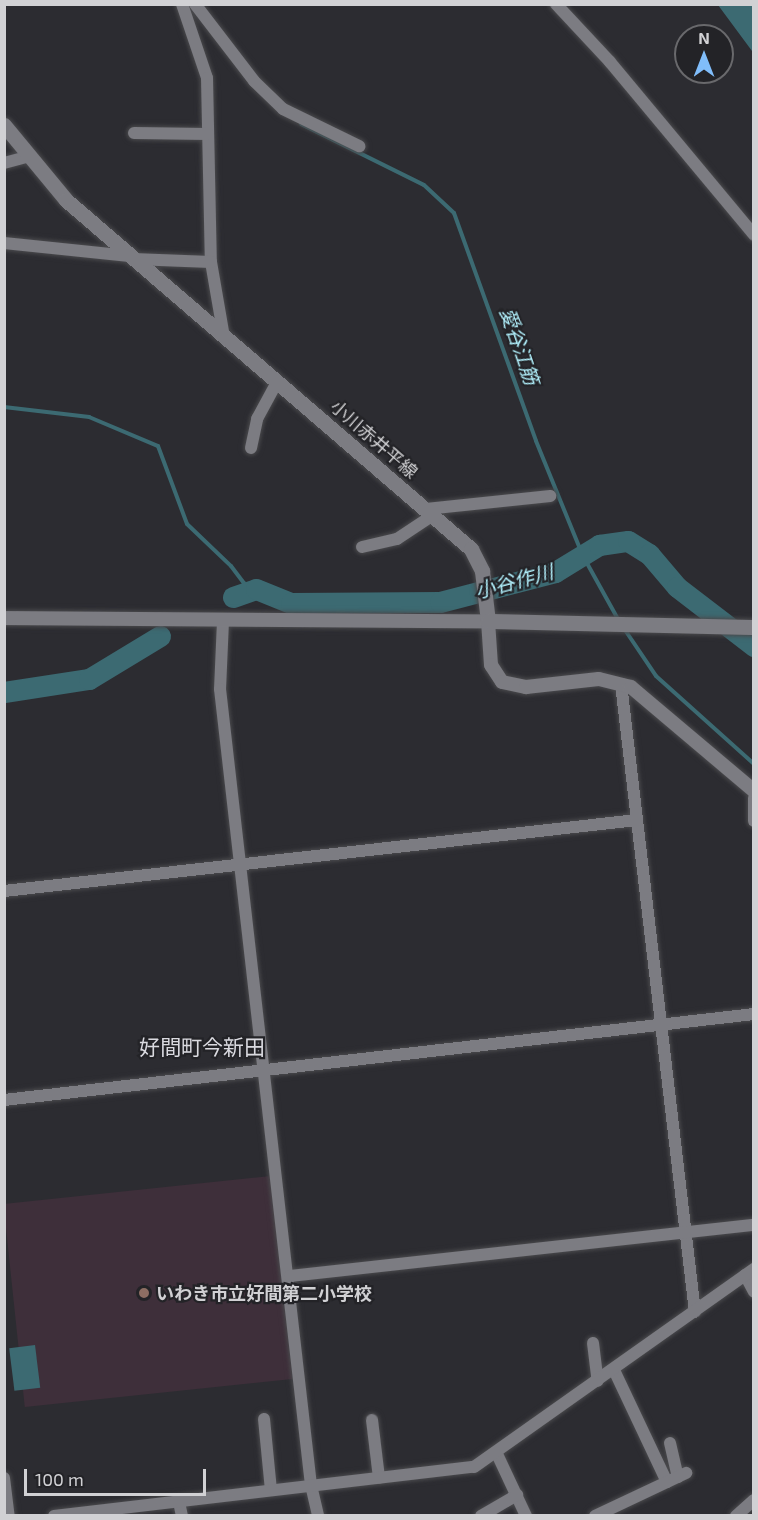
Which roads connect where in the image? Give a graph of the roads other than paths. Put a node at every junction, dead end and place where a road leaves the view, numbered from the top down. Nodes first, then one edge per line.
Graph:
1 (182, 4) edge
2 (195, 4) edge
3 (556, 4) edge
4 (5, 127) edge
5 (134, 133) dead end
6 (208, 134) junction
7 (359, 146) dead end
8 (30, 156) junction
9 (4, 163) edge
10 (753, 235) edge
11 (4, 243) edge
12 (131, 257) junction
13 (211, 262) junction
14 (224, 337) junction
15 (277, 382) junction
16 (252, 448) dead end
17 (550, 496) dead end
18 (429, 512) junction
19 (362, 547) dead end
20 (4, 618) edge
21 (223, 621) junction
22 (488, 621) junction
23 (753, 627) edge
24 (621, 684) junction
25 (753, 791) edge
26 (753, 798) edge
27 (637, 820) junction
28 (753, 821) edge
29 (239, 865) junction
30 (4, 891) edge
31 (753, 1014) edge
32 (660, 1025) junction
33 (267, 1070) junction
34 (4, 1100) edge
35 (753, 1225) edge
36 (684, 1233) junction
37 (749, 1272) edge
38 (290, 1276) junction
39 (753, 1292) edge
40 (695, 1312) junction
41 (593, 1342) dead end
42 (614, 1370) junction
43 (598, 1381) junction
44 (264, 1419) dead end
45 (372, 1420) dead end
46 (670, 1443) dead end
47 (497, 1455) junction
48 (677, 1477) junction
49 (4, 1478) edge
50 (379, 1478) junction
51 (311, 1485) junction
52 (271, 1490) junction
53 (517, 1495) junction
54 (753, 1500) edge
55 (178, 1502) junction
56 (9, 1515) edge
57 (54, 1515) edge
58 (182, 1515) edge
59 (318, 1515) edge
60 (481, 1515) edge
61 (526, 1515) edge
62 (595, 1515) edge
63 (736, 1515) edge

1 - 6 street
2 - 7 street
3 - 10 street
4 - 8 main road, 小川赤井平線
5 - 6 street
6 - 13 street
8 - 9 street
8 - 12 main road, 小川赤井平線
11 - 12 street
12 - 13 street
12 - 14 main road, 小川赤井平線
13 - 14 street
14 - 15 main road, 小川赤井平線
15 - 16 street
15 - 18 main road, 小川赤井平線
17 - 18 street
18 - 19 street
18 - 22 main road, 小川赤井平線
20 - 21 street
21 - 22 street
21 - 29 street
22 - 23 main road
22 - 24 street
24 - 25 street
24 - 27 street
26 - 28 street
27 - 29 street
27 - 32 street
29 - 30 street
29 - 33 street
31 - 32 street
32 - 33 street
32 - 36 street
33 - 34 street
33 - 38 street
35 - 36 street
36 - 38 street
36 - 40 street
37 - 39 street
37 - 40 street
38 - 51 street
40 - 42 street
41 - 43 street
42 - 43 street
42 - 48 street
43 - 47 street
44 - 52 street
45 - 50 street
46 - 48 street
47 - 50 street
47 - 53 street
48 - 62 street
49 - 56 street
50 - 51 street
51 - 52 street
51 - 59 street
52 - 55 street
53 - 60 street
53 - 61 street
54 - 63 street
55 - 57 street
55 - 58 street

